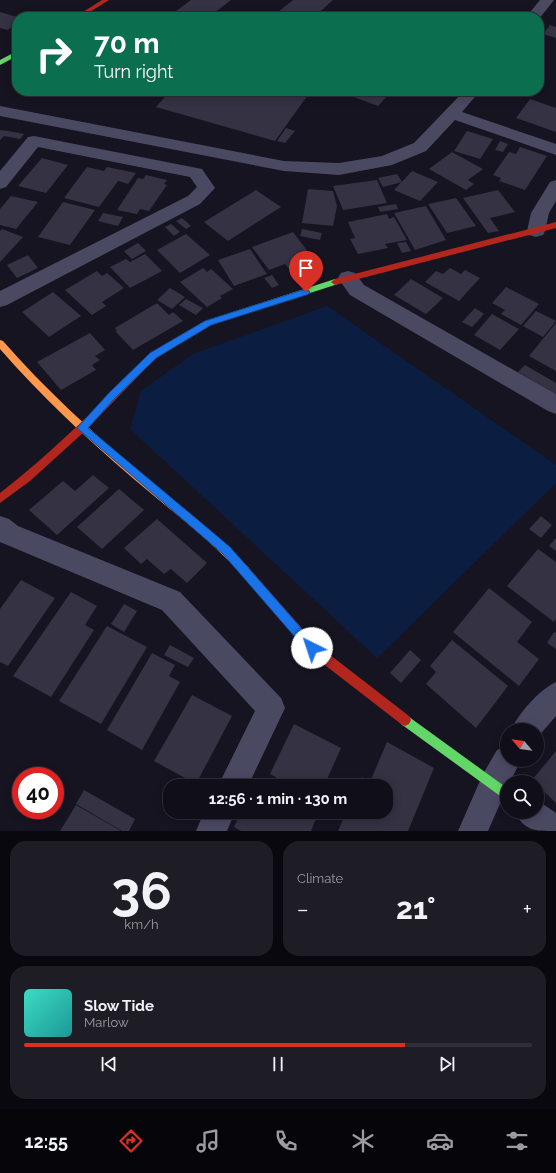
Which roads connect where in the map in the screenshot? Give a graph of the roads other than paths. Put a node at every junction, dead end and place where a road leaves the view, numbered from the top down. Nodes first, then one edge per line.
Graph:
1 (106, 0) edge
2 (547, 0) edge
3 (86, 12) edge
4 (537, 12) edge
5 (12, 56) edge
6 (0, 64) edge
7 (468, 96) edge
8 (0, 111) edge
9 (452, 114) junction
10 (556, 150) edge
11 (0, 183) edge
12 (556, 186) edge
13 (556, 225) edge
14 (536, 231) junction
15 (348, 278) junction
16 (1, 298) edge
17 (0, 343) edge
18 (556, 405) edge
19 (82, 428) junction
20 (0, 498) edge
21 (0, 527) edge
22 (556, 696) edge
23 (531, 723) edge
24 (236, 779) edge
25 (500, 790) edge
26 (217, 819) edge
27 (539, 819) edge
28 (211, 831) edge
29 (473, 831) edge
30 (555, 831) edge

1 - 3 street
2 - 4 street
5 - 6 street
7 - 9 street
8 - 9 street
9 - 10 street
11 - 16 street
12 - 14 street
13 - 14 street
14 - 15 street
15 - 18 street
15 - 19 street
17 - 19 street
19 - 20 street
19 - 25 street
21 - 24 street
22 - 23 street
25 - 29 street
26 - 28 street
27 - 30 street

